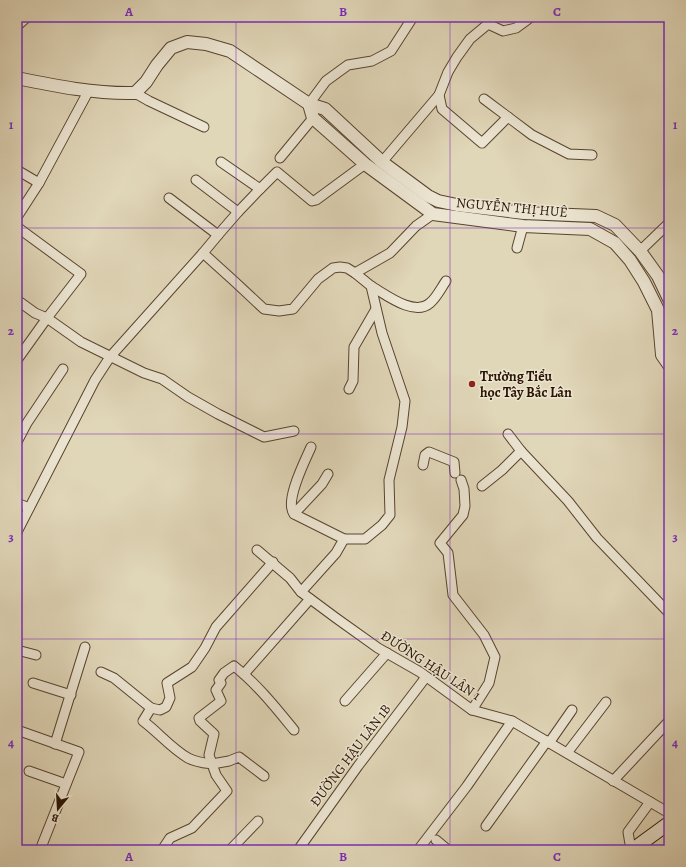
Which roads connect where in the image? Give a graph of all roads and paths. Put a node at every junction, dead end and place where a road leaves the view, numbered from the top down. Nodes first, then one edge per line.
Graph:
1 (25, 17) edge
2 (413, 17) edge
3 (531, 17) edge
4 (17, 24) edge
5 (17, 78) edge
6 (89, 90) junction
7 (135, 93) junction
8 (439, 95) junction
9 (484, 99) dead end
10 (309, 104) junction
11 (508, 117) junction
12 (313, 118) junction
13 (204, 127) dead end
14 (592, 155) dead end
15 (280, 158) dead end
16 (221, 162) dead end
17 (382, 162) junction
18 (365, 164) junction
19 (17, 170) edge
20 (196, 180) dead end
21 (38, 183) junction
22 (260, 189) junction
23 (169, 198) dead end
24 (238, 212) junction
25 (524, 213) junction
26 (433, 214) junction
27 (17, 217) edge
28 (669, 223) edge
29 (523, 226) junction
30 (17, 228) edge
31 (218, 236) junction
32 (517, 248) dead end
33 (640, 251) junction
34 (203, 253) junction
35 (355, 273) junction
36 (446, 280) dead end
37 (370, 286) junction
38 (669, 299) edge
39 (17, 300) edge
40 (376, 309) junction
41 (47, 318) junction
42 (110, 357) junction
43 (17, 360) edge
44 (669, 365) edge
45 (64, 369) dead end
46 (349, 389) dead end
47 (294, 431) dead end
48 (508, 434) dead end
49 (17, 442) edge
50 (311, 447) dead end
51 (521, 451) junction
52 (423, 465) dead end
53 (328, 474) dead end
54 (482, 486) dead end
55 (17, 503) edge
56 (29, 508) junction
57 (294, 514) junction
58 (17, 532) edge
59 (344, 539) junction
60 (257, 550) dead end
61 (272, 562) junction
62 (301, 592) junction
63 (310, 599) junction
64 (668, 609) edge
65 (85, 647) dead end
66 (17, 650) edge
67 (387, 653) junction
68 (36, 655) dead end
69 (101, 672) dead end
70 (244, 674) junction
71 (426, 677) junction
72 (33, 683) dead end
73 (70, 695) junction
74 (345, 701) dead end
75 (606, 702) dead end
76 (151, 708) junction
77 (472, 710) junction
78 (572, 710) dead end
79 (512, 721) junction
80 (669, 721) edge
81 (17, 730) edge
82 (294, 730) dead end
83 (548, 742) junction
84 (55, 744) junction
85 (567, 753) junction
86 (212, 764) junction
87 (29, 771) dead end
88 (264, 776) dead end
89 (614, 781) junction
90 (66, 784) junction
91 (650, 802) junction
92 (669, 813) edge
93 (258, 822) dead end
94 (669, 823) edge
95 (486, 826) dead end
96 (436, 840) dead end
97 (40, 850) edge
98 (162, 850) edge
99 (230, 850) edge
100 (298, 850) edge
101 (418, 850) edge
102 (448, 850) edge
103 (632, 850) edge

1 - 4 street
2 - 10 street
3 - 8 street
5 - 6 street
6 - 7 street
6 - 21 street
7 - 10 street, NGUYỄN THỊ HUÊ
7 - 13 street
8 - 11 street
8 - 17 street
9 - 11 street
10 - 12 street
10 - 17 street, NGUYỄN THỊ HUÊ
11 - 14 street
12 - 15 street
12 - 18 street, NGUYỄN THỊ HUÊ
16 - 22 street
17 - 25 street, NGUYỄN THỊ HUÊ
18 - 22 street
18 - 26 street, NGUYỄN THỊ HUÊ
19 - 21 street
20 - 24 street
21 - 27 street
22 - 24 street
23 - 31 street
24 - 31 street
25 - 29 street
25 - 33 street, NGUYỄN THỊ HUÊ
26 - 29 street, NGUYỄN THỊ HUÊ
26 - 35 street
28 - 33 street
29 - 32 street
29 - 44 street, NGUYỄN THỊ HUÊ
30 - 41 street
31 - 34 street
33 - 38 street, NGUYỄN THỊ HUÊ
34 - 35 street
34 - 42 street
35 - 37 street
36 - 37 street
37 - 40 street
39 - 41 street
40 - 46 street
40 - 59 street
41 - 42 street
41 - 43 street
42 - 47 street
42 - 56 street
45 - 49 street
48 - 51 street
50 - 57 street
51 - 54 street
51 - 64 street
52 - 77 street
53 - 57 street
55 - 56 street
56 - 58 street
57 - 59 street
59 - 62 street
60 - 61 street, ĐƯỜNG HẬU LÂN 1
61 - 62 street, ĐƯỜNG HẬU LÂN 1
61 - 76 street
62 - 63 street, ĐƯỜNG HẬU LÂN 1
63 - 67 street, ĐƯỜNG HẬU LÂN 1
63 - 70 street
65 - 73 street
66 - 68 street
67 - 71 street, ĐƯỜNG HẬU LÂN 1
67 - 74 street
69 - 76 street
70 - 82 street
70 - 86 street
71 - 77 street, ĐƯỜNG HẬU LÂN 1
71 - 100 street, ĐƯỜNG HẬU LÂN 1B
72 - 73 street
73 - 84 street
75 - 85 street
76 - 86 street
77 - 79 street, ĐƯỜNG HẬU LÂN 1
78 - 83 street
79 - 83 street, ĐƯỜNG HẬU LÂN 1
79 - 101 street
80 - 89 street
81 - 84 street
83 - 85 street, ĐƯỜNG HẬU LÂN 1
83 - 95 street
84 - 90 street
85 - 89 street, ĐƯỜNG HẬU LÂN 1
86 - 88 street
86 - 98 street
87 - 90 street
89 - 91 street, ĐƯỜNG HẬU LÂN 1
90 - 97 street
91 - 92 street, ĐƯỜNG HẬU LÂN 1
91 - 103 street
93 - 99 street
94 - 103 main road
96 - 102 street

